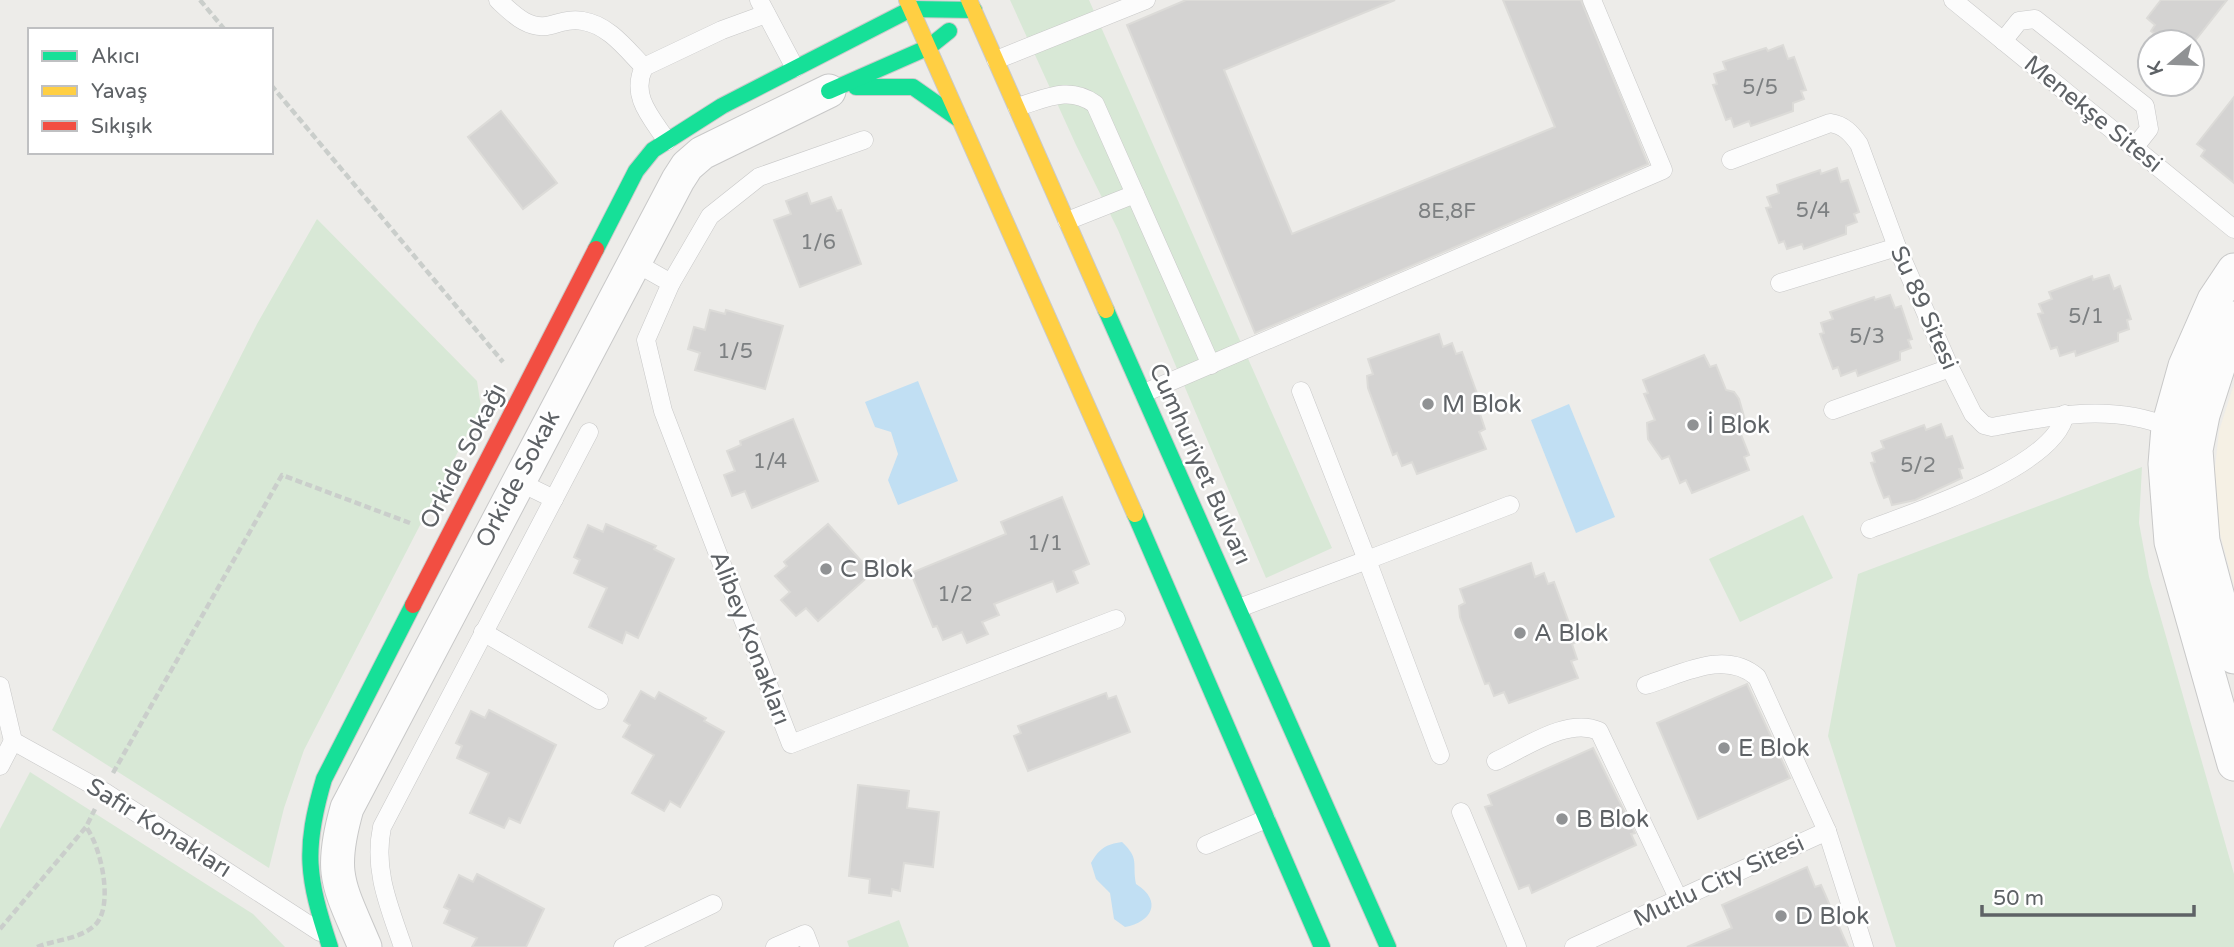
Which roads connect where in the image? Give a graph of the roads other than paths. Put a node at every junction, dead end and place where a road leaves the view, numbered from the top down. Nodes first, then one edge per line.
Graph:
1 (498, 0) edge
2 (1146, 0) edge
3 (1592, 0) edge
4 (1958, 2) edge
5 (909, 5) edge
6 (971, 5) edge
7 (763, 7) edge
8 (843, 26) dead end
9 (2003, 41) junction
10 (929, 47) junction
11 (996, 60) junction
12 (644, 67) junction
13 (796, 68) junction
14 (829, 91) junction
15 (1017, 107) junction
16 (961, 121) junction
17 (864, 140) dead end
18 (667, 141) junction
19 (2134, 148) junction
20 (1731, 160) dead end
21 (1135, 194) junction
22 (1067, 221) junction
23 (2234, 229) edge
24 (1896, 247) junction
25 (634, 262) junction
26 (2234, 270) edge
27 (671, 283) junction
28 (1780, 283) dead end
29 (2234, 318) edge
30 (1212, 365) junction
31 (1950, 368) junction
32 (1301, 391) dead end
33 (1143, 393) junction
34 (1833, 410) dead end
35 (2065, 414) junction
36 (2168, 427) junction
37 (589, 432) dead end
38 (484, 463) junction
39 (517, 481) junction
40 (554, 499) junction
41 (1510, 505) dead end
42 (1870, 529) dead end
43 (1367, 560) junction
44 (1239, 608) junction
45 (1115, 619) dead end
46 (484, 632) junction
47 (2234, 657) edge
48 (1646, 685) dead end
49 (0, 686) edge
50 (599, 700) dead end
51 (13, 741) junction
52 (1440, 755) dead end
53 (1496, 761) dead end
54 (2234, 764) edge
55 (0, 766) edge
56 (1461, 812) dead end
57 (1266, 819) junction
58 (1827, 831) junction
59 (1206, 845) dead end
60 (1679, 900) junction
61 (713, 905) dead end
62 (328, 941) edge
63 (365, 947) edge
64 (403, 947) edge
65 (623, 947) edge
66 (775, 947) edge
67 (810, 947) edge
68 (1322, 947) edge
69 (1388, 947) edge
70 (1517, 947) edge
71 (1574, 947) edge
72 (1864, 947) edge

1 - 12 lane
2 - 11 lane
3 - 30 lane
4 - 9 lane, Menekşe Sitesi
5 - 6 street
5 - 10 street
5 - 13 street
6 - 10 street
6 - 11 street, Cumhuriyet Bulvarı
7 - 12 lane
7 - 13 lane
8 - 13 street
9 - 19 lane, Menekşe Sitesi
9 - 19 lane
10 - 14 street
10 - 16 street
11 - 15 street, Cumhuriyet Bulvarı
12 - 18 lane
13 - 18 street, Orkide Sokağı
14 - 16 street
14 - 25 street, Orkide Sokak
15 - 21 lane
15 - 22 street, Cumhuriyet Bulvarı
16 - 57 street
17 - 27 lane, Alibey Konakları
18 - 38 street, Orkide Sokağı
19 - 23 lane, Menekşe Sitesi
20 - 24 lane, Su 89 Sitesi
21 - 22 lane
21 - 30 lane
22 - 33 street, Cumhuriyet Bulvarı
24 - 28 lane
24 - 31 lane, Su 89 Sitesi
25 - 27 lane
25 - 39 street, Orkide Sokak
26 - 36 street
27 - 45 lane, Alibey Konakları
29 - 47 street
30 - 33 lane
31 - 34 lane
31 - 35 lane, Su 89 Sitesi
32 - 43 lane
33 - 44 street, Cumhuriyet Bulvarı
35 - 36 lane, Su 89 Sitesi
35 - 42 lane
36 - 54 street
37 - 40 lane
38 - 39 lane
38 - 62 street, Orkide Sokağı
39 - 40 lane
39 - 63 street, Orkide Sokak
40 - 46 lane
41 - 43 lane
43 - 44 lane
43 - 52 lane
44 - 69 street, Cumhuriyet Bulvarı
46 - 50 lane
46 - 64 lane
48 - 58 lane
49 - 51 lane
51 - 55 lane
51 - 62 lane, Safir Konakları
53 - 60 lane
56 - 70 lane
57 - 59 lane
57 - 68 street
58 - 60 lane, Mutlu City Sitesi
58 - 72 lane
60 - 71 lane, Mutlu City Sitesi
61 - 65 lane
66 - 67 lane

